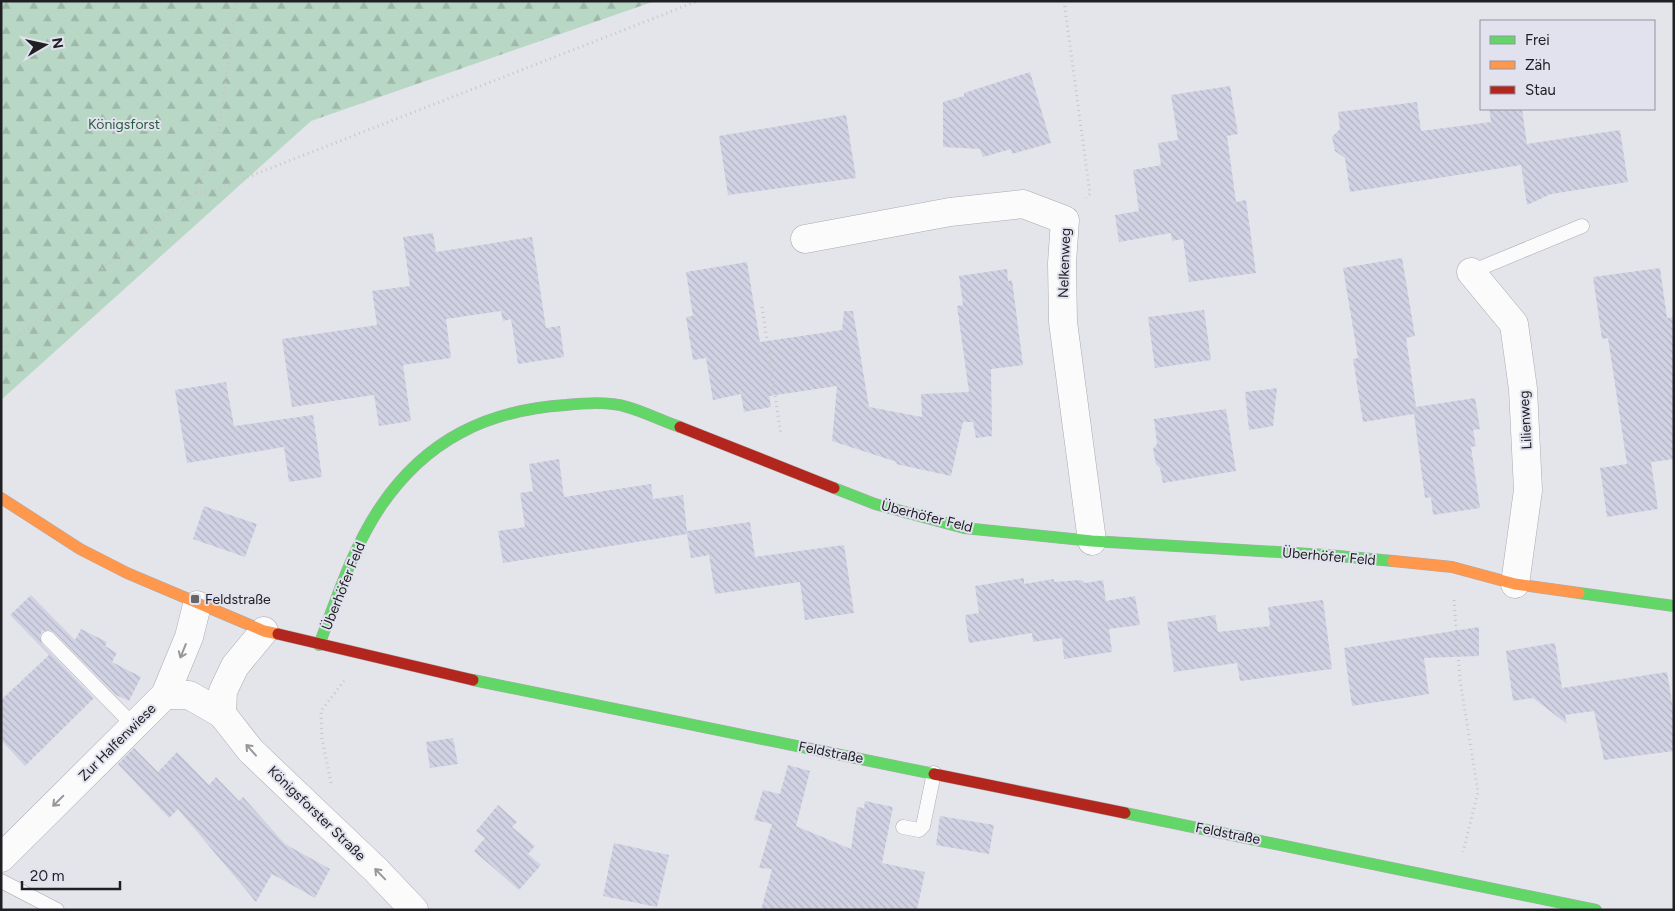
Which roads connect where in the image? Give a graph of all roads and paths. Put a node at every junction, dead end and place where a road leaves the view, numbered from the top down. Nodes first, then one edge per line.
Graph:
1 (236, 1) edge
2 (698, 1) edge
3 (1064, 1) edge
4 (195, 193) junction
5 (1065, 220) junction
6 (1582, 226) dead end
7 (805, 239) dead end
8 (1471, 272) joint
9 (762, 307) dead end
10 (1, 351) edge
11 (786, 470) junction
12 (1, 498) edge
13 (1092, 540) junction
14 (1452, 567) junction
15 (1515, 584) junction
16 (197, 605) junction
17 (1674, 606) edge
18 (264, 631) junction
19 (48, 638) dead end
20 (319, 645) junction
21 (366, 656) junction
22 (165, 695) junction
23 (222, 714) junction
24 (134, 725) junction
25 (934, 773) junction
26 (332, 789) dead end
27 (903, 827) dead end
28 (1, 858) edge
29 (1454, 879) junction
30 (1, 881) edge
31 (57, 910) edge
32 (414, 910) edge
33 (1596, 910) edge

1 - 4 path
2 - 4 path
3 - 5 path
4 - 10 path
5 - 7 street, Nelkenweg
5 - 13 street, Nelkenweg
6 - 8 lane
8 - 15 street, Lilienweg
9 - 11 path
11 - 13 main road, Überhöfer Feld
11 - 20 main road, Überhöfer Feld
12 - 16 main road, Feldstraße
13 - 14 main road, Überhöfer Feld
14 - 15 main road, Überhöfer Feld
14 - 29 path
15 - 17 main road, Überhöfer Feld
16 - 18 main road, Feldstraße
16 -> 22 street, Zur Halfenwiese
18 - 20 main road, Feldstraße
18 - 23 street
19 - 24 lane
20 - 21 main road, Feldstraße
21 - 25 main road, Feldstraße
21 - 26 path
22 - 23 street, Königsforster Straße
22 - 24 street, Zur Halfenwiese
32 -> 23 street, Königsforster Straße
24 -> 28 street, Zur Halfenwiese
25 - 27 lane
25 - 29 main road, Feldstraße
29 - 33 main road, Feldstraße
30 - 31 lane

